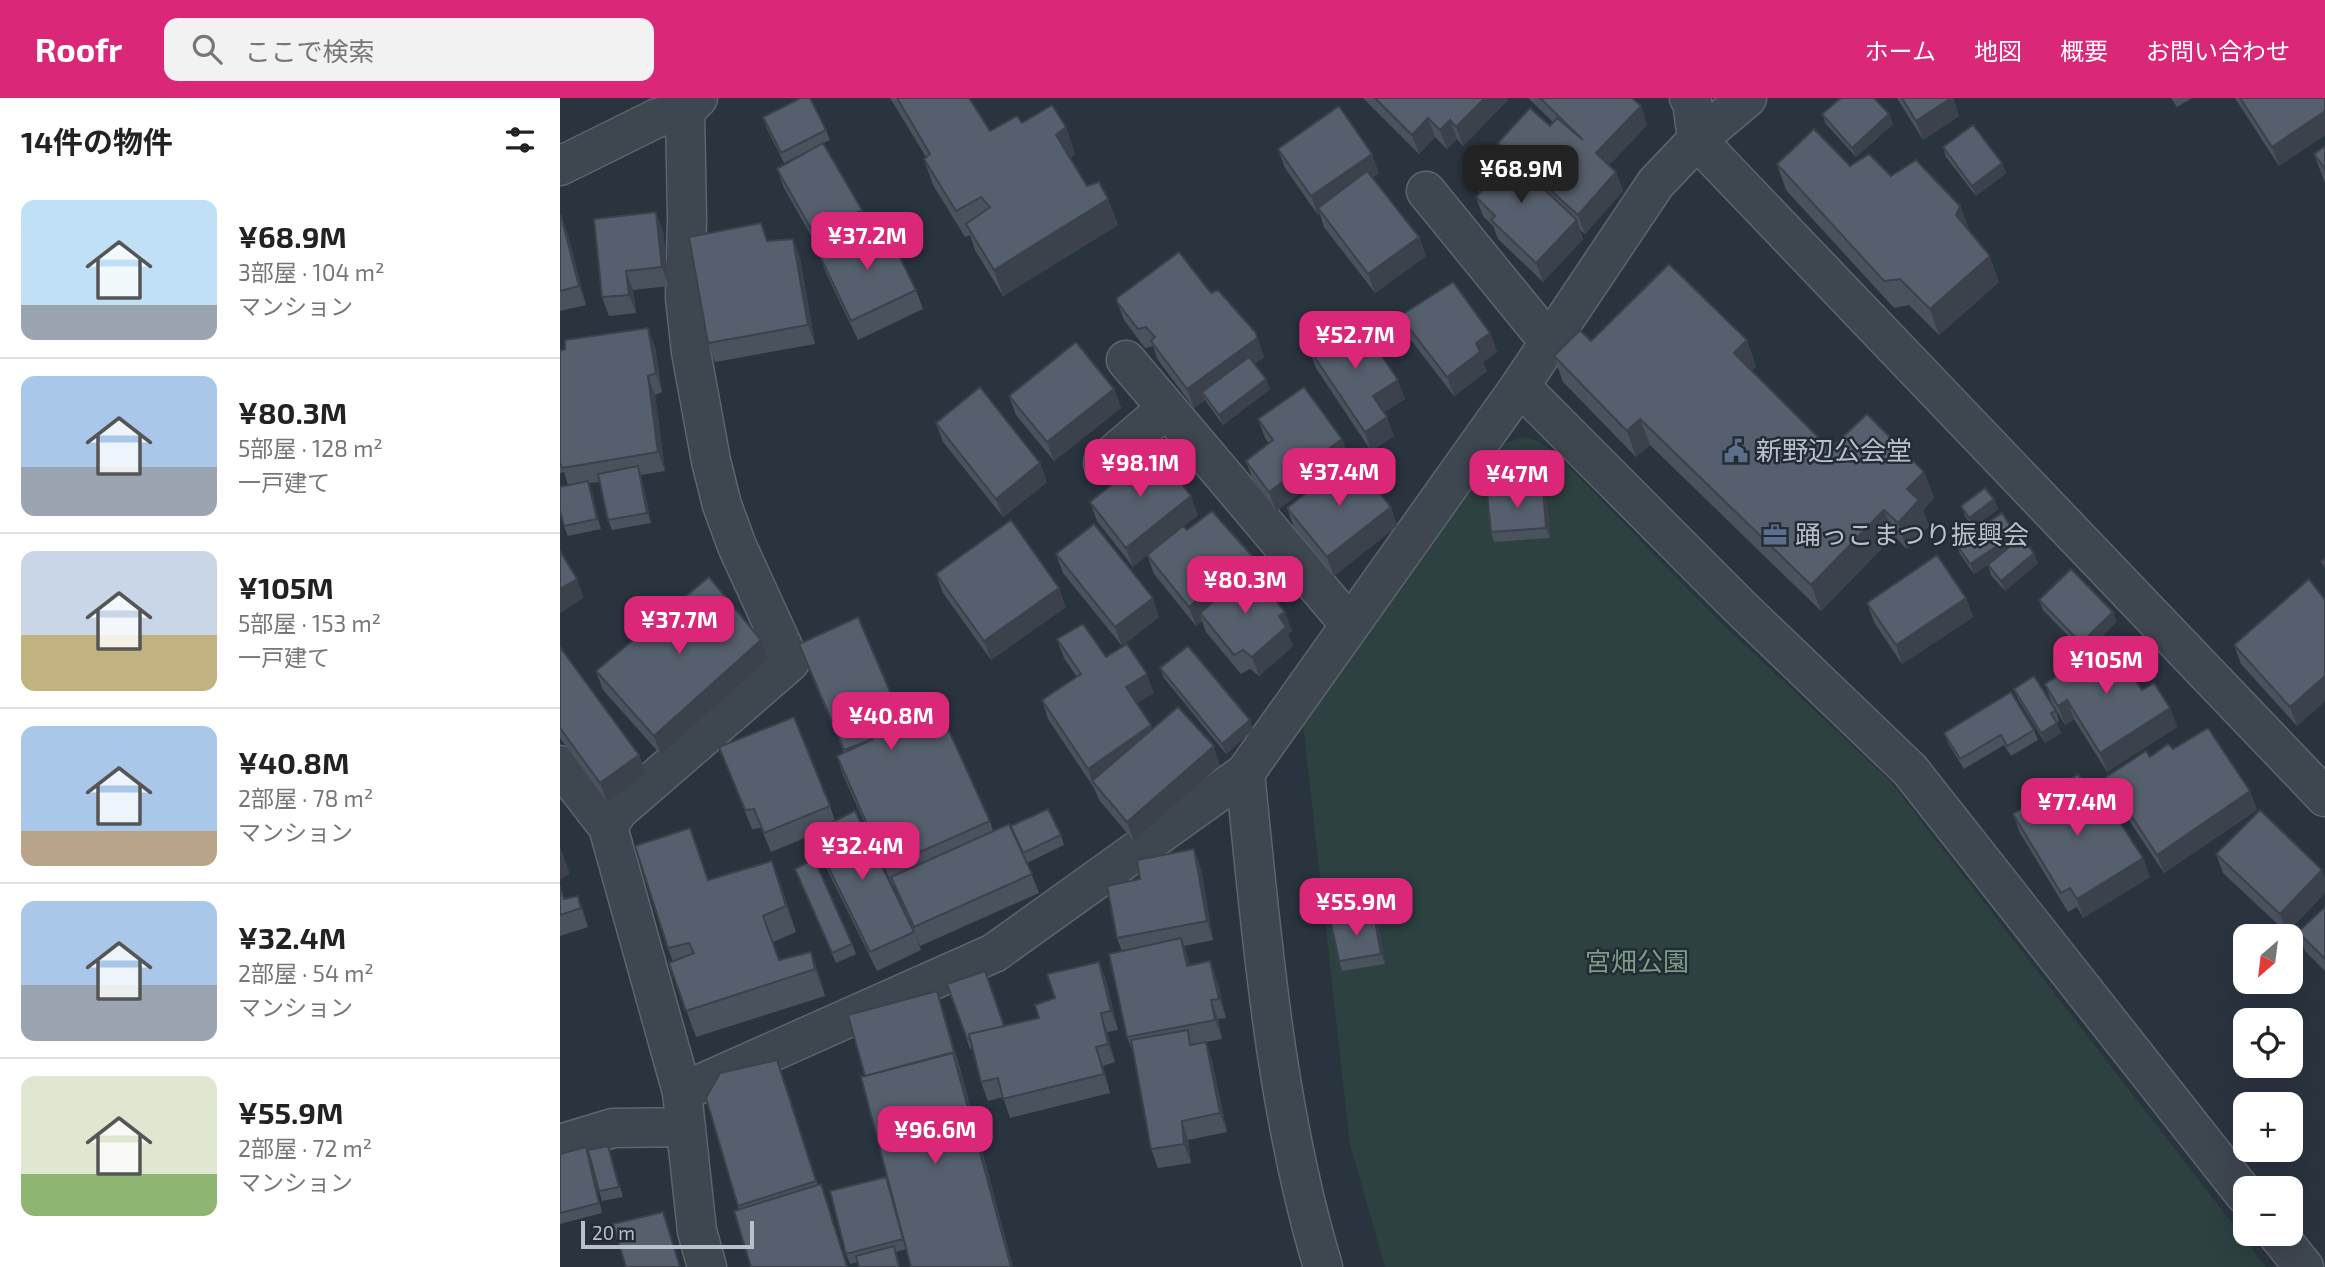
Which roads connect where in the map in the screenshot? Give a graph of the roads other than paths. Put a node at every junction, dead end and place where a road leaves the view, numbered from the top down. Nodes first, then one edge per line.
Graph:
1 (1689, 98) edge
2 (1747, 98) edge
3 (672, 106) edge
4 (1698, 140) junction
5 (560, 166) edge
6 (1426, 191) dead end
7 (1549, 342) junction
8 (1126, 360) dead end
9 (1520, 386) junction
10 (1167, 408) junction
11 (1103, 463) dead end
12 (1350, 625) junction
13 (560, 765) edge
14 (1245, 773) junction
15 (2325, 797) edge
16 (607, 827) junction
17 (684, 1110) junction
18 (560, 1144) edge
19 (2233, 1180) edge
20 (2287, 1246) edge
21 (707, 1267) edge
22 (1323, 1267) edge
23 (2304, 1267) edge

1 - 4 street
2 - 4 street
3 - 5 street
3 - 16 street
4 - 7 street
4 - 15 street
6 - 7 street
7 - 9 street
8 - 10 street
9 - 12 street
9 - 19 street
10 - 11 street
10 - 12 street
12 - 14 street
13 - 16 street
14 - 17 street
14 - 22 street
16 - 17 street
17 - 18 street
17 - 21 street
20 - 23 street

